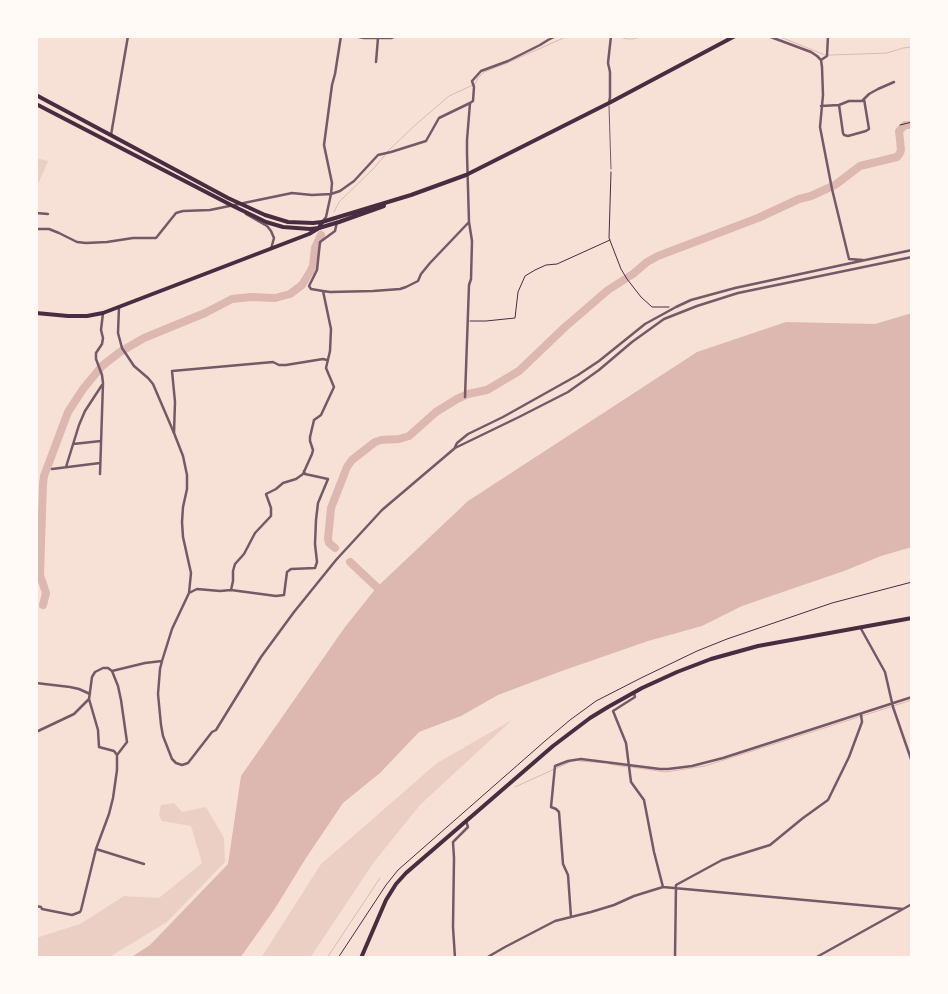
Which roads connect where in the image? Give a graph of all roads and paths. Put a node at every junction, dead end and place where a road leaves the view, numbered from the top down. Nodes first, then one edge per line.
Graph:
1 (128, 36) edge
2 (341, 36) edge
3 (354, 36) edge
4 (396, 36) edge
5 (556, 36) edge
6 (611, 36) edge
7 (735, 36) edge
8 (768, 36) edge
9 (828, 36) edge
10 (378, 38) junction
11 (821, 60) junction
12 (376, 62) dead end
13 (894, 82) dead end
14 (36, 95) edge
15 (864, 99) junction
16 (609, 102) junction
17 (36, 104) edge
18 (470, 104) junction
19 (839, 105) junction
20 (822, 106) junction
21 (912, 122) edge
22 (900, 125) dead end
23 (111, 135) junction
24 (611, 169) joint
25 (332, 194) junction
26 (411, 195) junction
27 (240, 204) junction
28 (231, 205) junction
29 (239, 209) junction
30 (36, 213) edge
31 (48, 214) dead end
32 (322, 222) junction
33 (337, 222) junction
34 (469, 222) junction
35 (319, 228) junction
36 (36, 229) edge
37 (610, 240) junction
38 (270, 250) junction
39 (912, 250) edge
40 (912, 257) edge
41 (867, 260) junction
42 (323, 291) junction
43 (119, 307) junction
44 (676, 307) junction
45 (36, 312) edge
46 (103, 313) junction
47 (467, 321) junction
48 (328, 360) junction
49 (103, 383) junction
50 (465, 397) dead end
51 (174, 434) junction
52 (101, 441) junction
53 (73, 444) junction
54 (455, 448) junction
55 (100, 463) junction
56 (66, 467) junction
57 (52, 469) dead end
58 (304, 471) junction
59 (100, 474) dead end
60 (912, 582) edge
61 (231, 590) junction
62 (189, 593) junction
63 (912, 618) edge
64 (860, 627) junction
65 (162, 661) junction
66 (112, 671) junction
67 (36, 683) edge
68 (634, 692) junction
69 (90, 694) junction
70 (912, 697) edge
71 (89, 699) junction
72 (893, 705) junction
73 (862, 715) junction
74 (36, 732) edge
75 (117, 755) junction
76 (912, 762) edge
77 (629, 766) junction
78 (466, 821) junction
79 (96, 850) junction
80 (144, 864) dead end
81 (663, 888) junction
82 (675, 888) junction
83 (912, 904) edge
84 (36, 906) edge
85 (903, 909) junction
86 (571, 917) junction
87 (338, 958) edge
88 (361, 958) edge
89 (455, 958) edge
90 (486, 958) edge
91 (675, 958) edge
92 (815, 958) edge

1 - 23 street
2 - 25 street
3 - 10 street
4 - 10 street
5 - 18 street
6 - 16 street
7 - 16 main road
8 - 11 street
9 - 11 street
10 - 12 street
11 - 20 street
13 - 15 street
14 - 23 main road
15 - 19 street
15 - 19 street
16 - 24 lane
16 - 26 main road
17 - 28 main road
18 - 25 street
18 - 34 street
19 - 20 street
20 - 41 street
21 - 22 path
23 - 27 main road
24 - 37 path
25 - 27 street
25 - 32 street
26 - 32 main road
26 - 33 main road
27 - 28 street
27 - 32 main road
28 - 29 main road
28 - 36 street
29 - 35 main road
29 - 38 street
30 - 31 street
32 - 35 main road
33 - 35 main road
33 - 42 street
34 - 42 street
34 - 47 street
35 - 38 main road
37 - 44 path
37 - 47 path
38 - 43 main road
39 - 41 street
40 - 54 street
41 - 44 street
42 - 48 street
43 - 46 main road
43 - 51 street
44 - 54 street
45 - 46 main road
46 - 49 street
47 - 50 street
48 - 51 street
48 - 58 street
49 - 52 street
49 - 53 street
51 - 62 street
52 - 53 street
52 - 55 street
53 - 56 street
54 - 65 street
55 - 56 street
55 - 59 street
56 - 57 street
58 - 61 street
58 - 61 street
60 - 87 path
61 - 62 street
62 - 65 street
63 - 64 main road
64 - 68 main road
64 - 72 street
65 - 66 street
66 - 69 street
66 - 75 street
67 - 69 street
68 - 77 street
68 - 78 main road
69 - 71 street
70 - 72 street
71 - 74 street
71 - 75 street
72 - 73 street
72 - 76 street
73 - 77 street
73 - 82 street
75 - 79 street
77 - 81 street
77 - 86 street
78 - 88 main road
78 - 89 street
79 - 80 street
79 - 84 street
81 - 82 street
81 - 86 street
82 - 85 street
82 - 91 street
83 - 85 street
85 - 92 street
86 - 90 street

